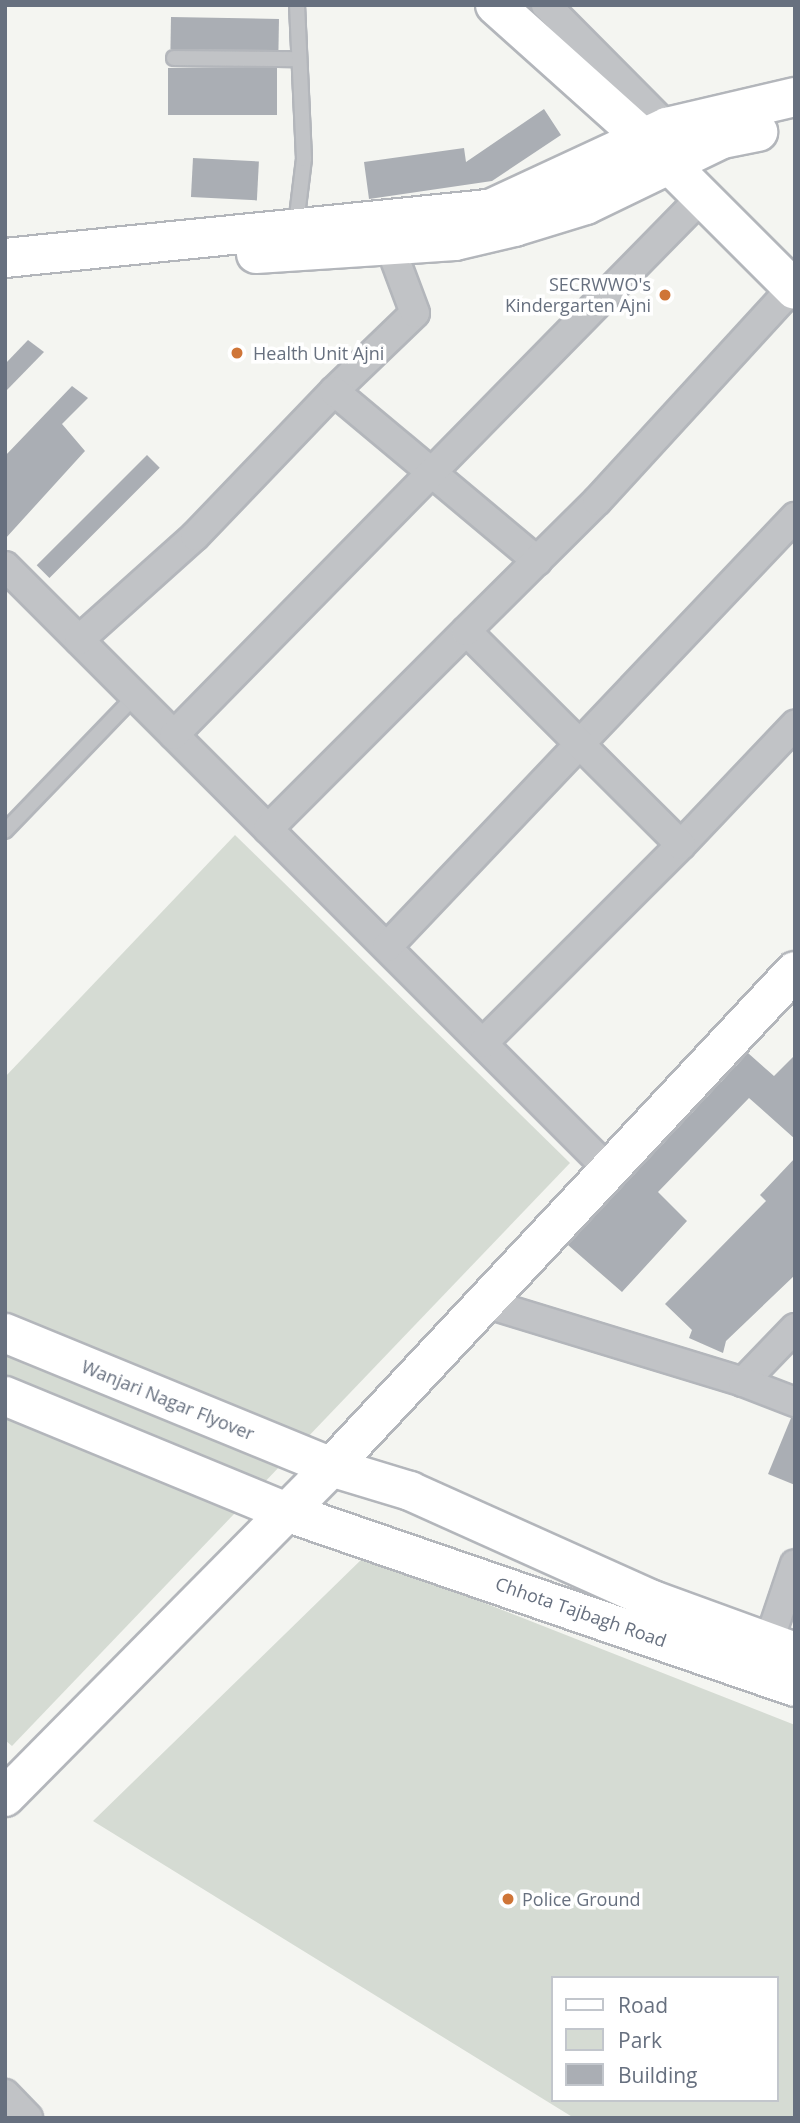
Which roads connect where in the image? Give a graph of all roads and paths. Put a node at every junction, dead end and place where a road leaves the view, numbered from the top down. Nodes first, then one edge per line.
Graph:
1 (297, 5) edge
2 (495, 5) edge
3 (546, 5) edge
4 (174, 58) dead end
5 (296, 59) junction
6 (795, 97) edge
7 (795, 124) edge
8 (659, 142) junction
9 (702, 197) junction
10 (296, 225) junction
11 (390, 246) junction
12 (5, 258) edge
13 (5, 279) edge
14 (794, 289) edge
15 (334, 391) junction
16 (434, 470) junction
17 (795, 517) edge
18 (537, 561) junction
19 (5, 566) edge
20 (466, 631) junction
21 (79, 640) junction
22 (135, 696) junction
23 (795, 725) edge
24 (174, 735) junction
25 (579, 744) junction
26 (268, 829) junction
27 (5, 831) edge
28 (681, 845) junction
29 (387, 947) junction
30 (789, 988) edge
31 (483, 1043) junction
32 (609, 1170) junction
33 (485, 1303) junction
34 (795, 1328) edge
35 (5, 1334) edge
36 (743, 1382) junction
37 (5, 1396) edge
38 (795, 1402) edge
39 (331, 1467) junction
40 (286, 1513) junction
41 (795, 1564) edge
42 (781, 1648) edge
43 (795, 1687) edge
44 (5, 1797) edge
45 (5, 2094) edge
46 (28, 2118) edge

1 - 5 lane
2 - 8 main road
3 - 8 street
4 - 5 lane
5 - 10 lane
6 - 8 main road
7 - 8 main road
8 - 9 main road
8 - 10 main road
8 - 11 main road
9 - 14 main road
9 - 16 street
10 - 12 main road
11 - 13 main road
11 - 15 street
14 - 18 street
15 - 16 street
15 - 21 street
16 - 18 street
16 - 24 street
17 - 25 street
18 - 20 street
19 - 21 street
20 - 25 street
20 - 26 street
21 - 22 street
22 - 24 street
22 - 27 lane
23 - 28 street
24 - 26 street
25 - 28 street
25 - 29 street
26 - 29 street
28 - 31 street
29 - 31 street
30 - 32 main road
31 - 32 street
32 - 33 main road
33 - 36 street
33 - 39 main road
34 - 36 street
35 - 39 main road, Wanjari Nagar Flyover
36 - 38 street
37 - 40 main road
39 - 40 main road
39 - 42 main road, Wanjari Nagar Flyover
40 - 43 main road, Chhota Tajbagh Road
40 - 44 main road
41 - 42 street
45 - 46 street

